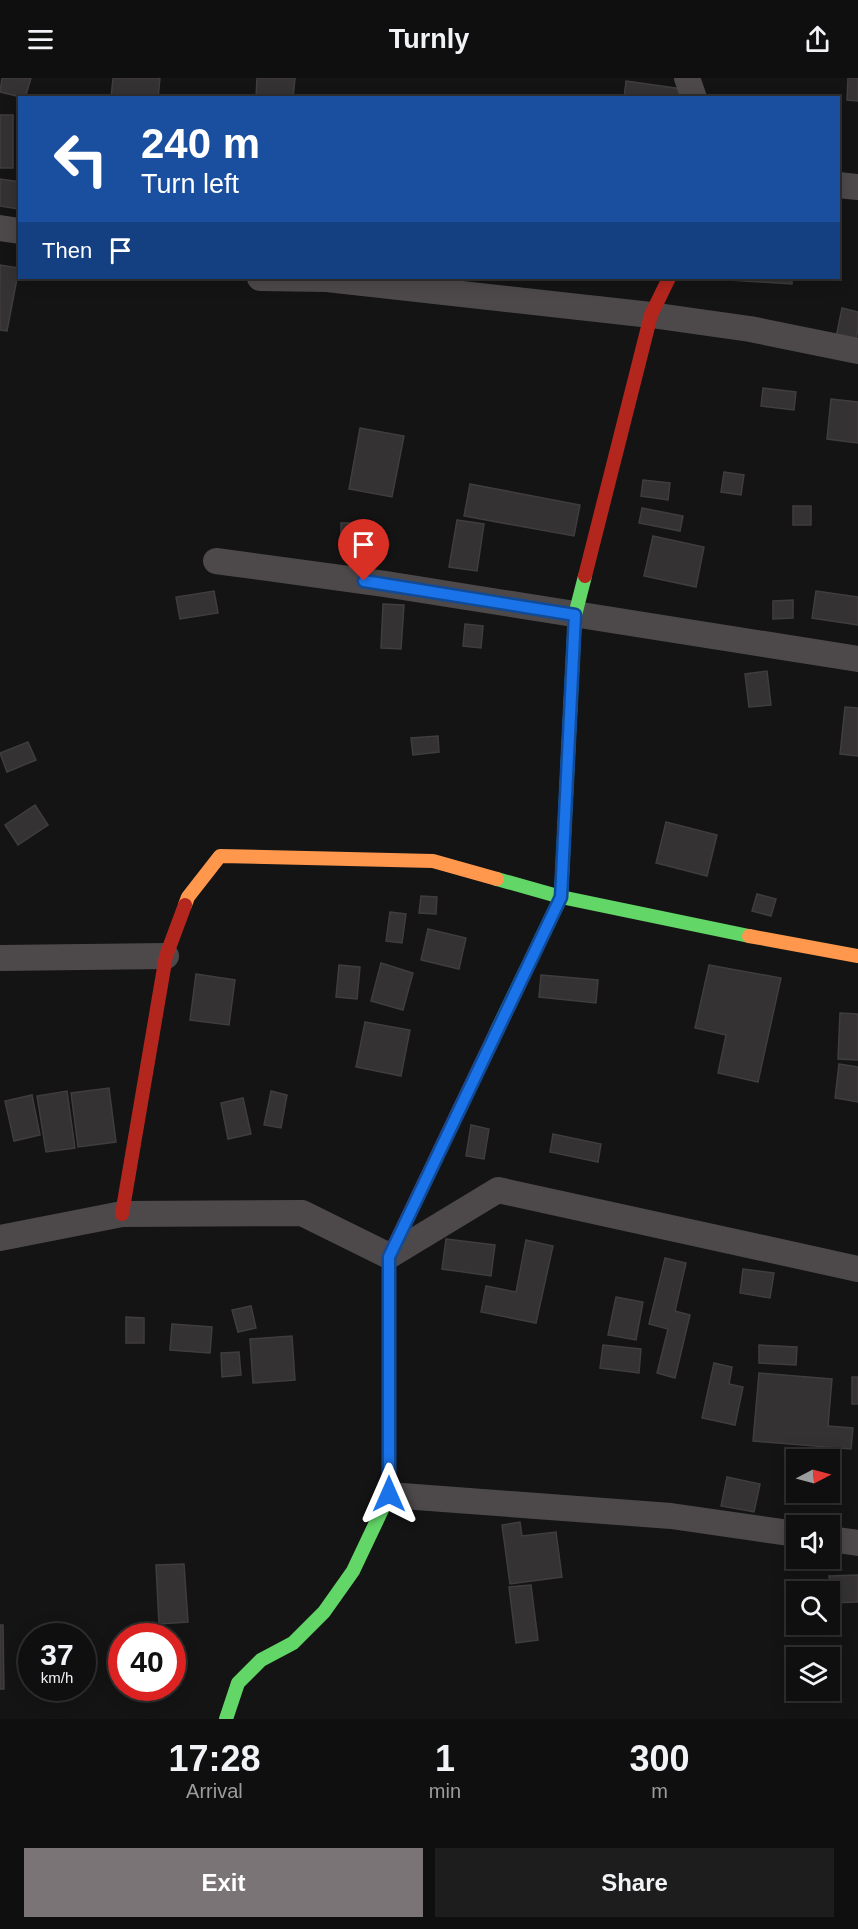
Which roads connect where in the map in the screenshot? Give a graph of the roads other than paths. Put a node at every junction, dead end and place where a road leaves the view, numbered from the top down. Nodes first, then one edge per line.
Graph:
1 (687, 78) edge
2 (693, 96) edge
3 (840, 185) edge
4 (858, 187) edge
5 (0, 228) edge
6 (18, 231) edge
7 (327, 279) edge
8 (669, 279) edge
9 (651, 315) junction
10 (858, 351) edge
11 (216, 561) dead end
12 (575, 615) junction
13 (858, 659) edge
14 (561, 897) junction
15 (166, 956) junction
16 (858, 956) edge
17 (0, 958) edge
18 (122, 1214) junction
19 (0, 1238) edge
20 (389, 1257) junction
21 (858, 1269) edge
22 (389, 1494) junction
23 (786, 1533) edge
24 (840, 1540) edge
25 (858, 1543) edge
26 (226, 1719) edge

1 - 2 street
3 - 4 street
5 - 6 street
7 - 9 street
8 - 9 street
9 - 10 street
9 - 12 street
11 - 12 street
12 - 13 street
12 - 14 street
14 - 15 street
14 - 16 street
14 - 20 street
15 - 17 street
15 - 18 street
18 - 19 street
18 - 20 street
20 - 21 street
20 - 22 street
22 - 23 street
22 - 26 street
24 - 25 street

